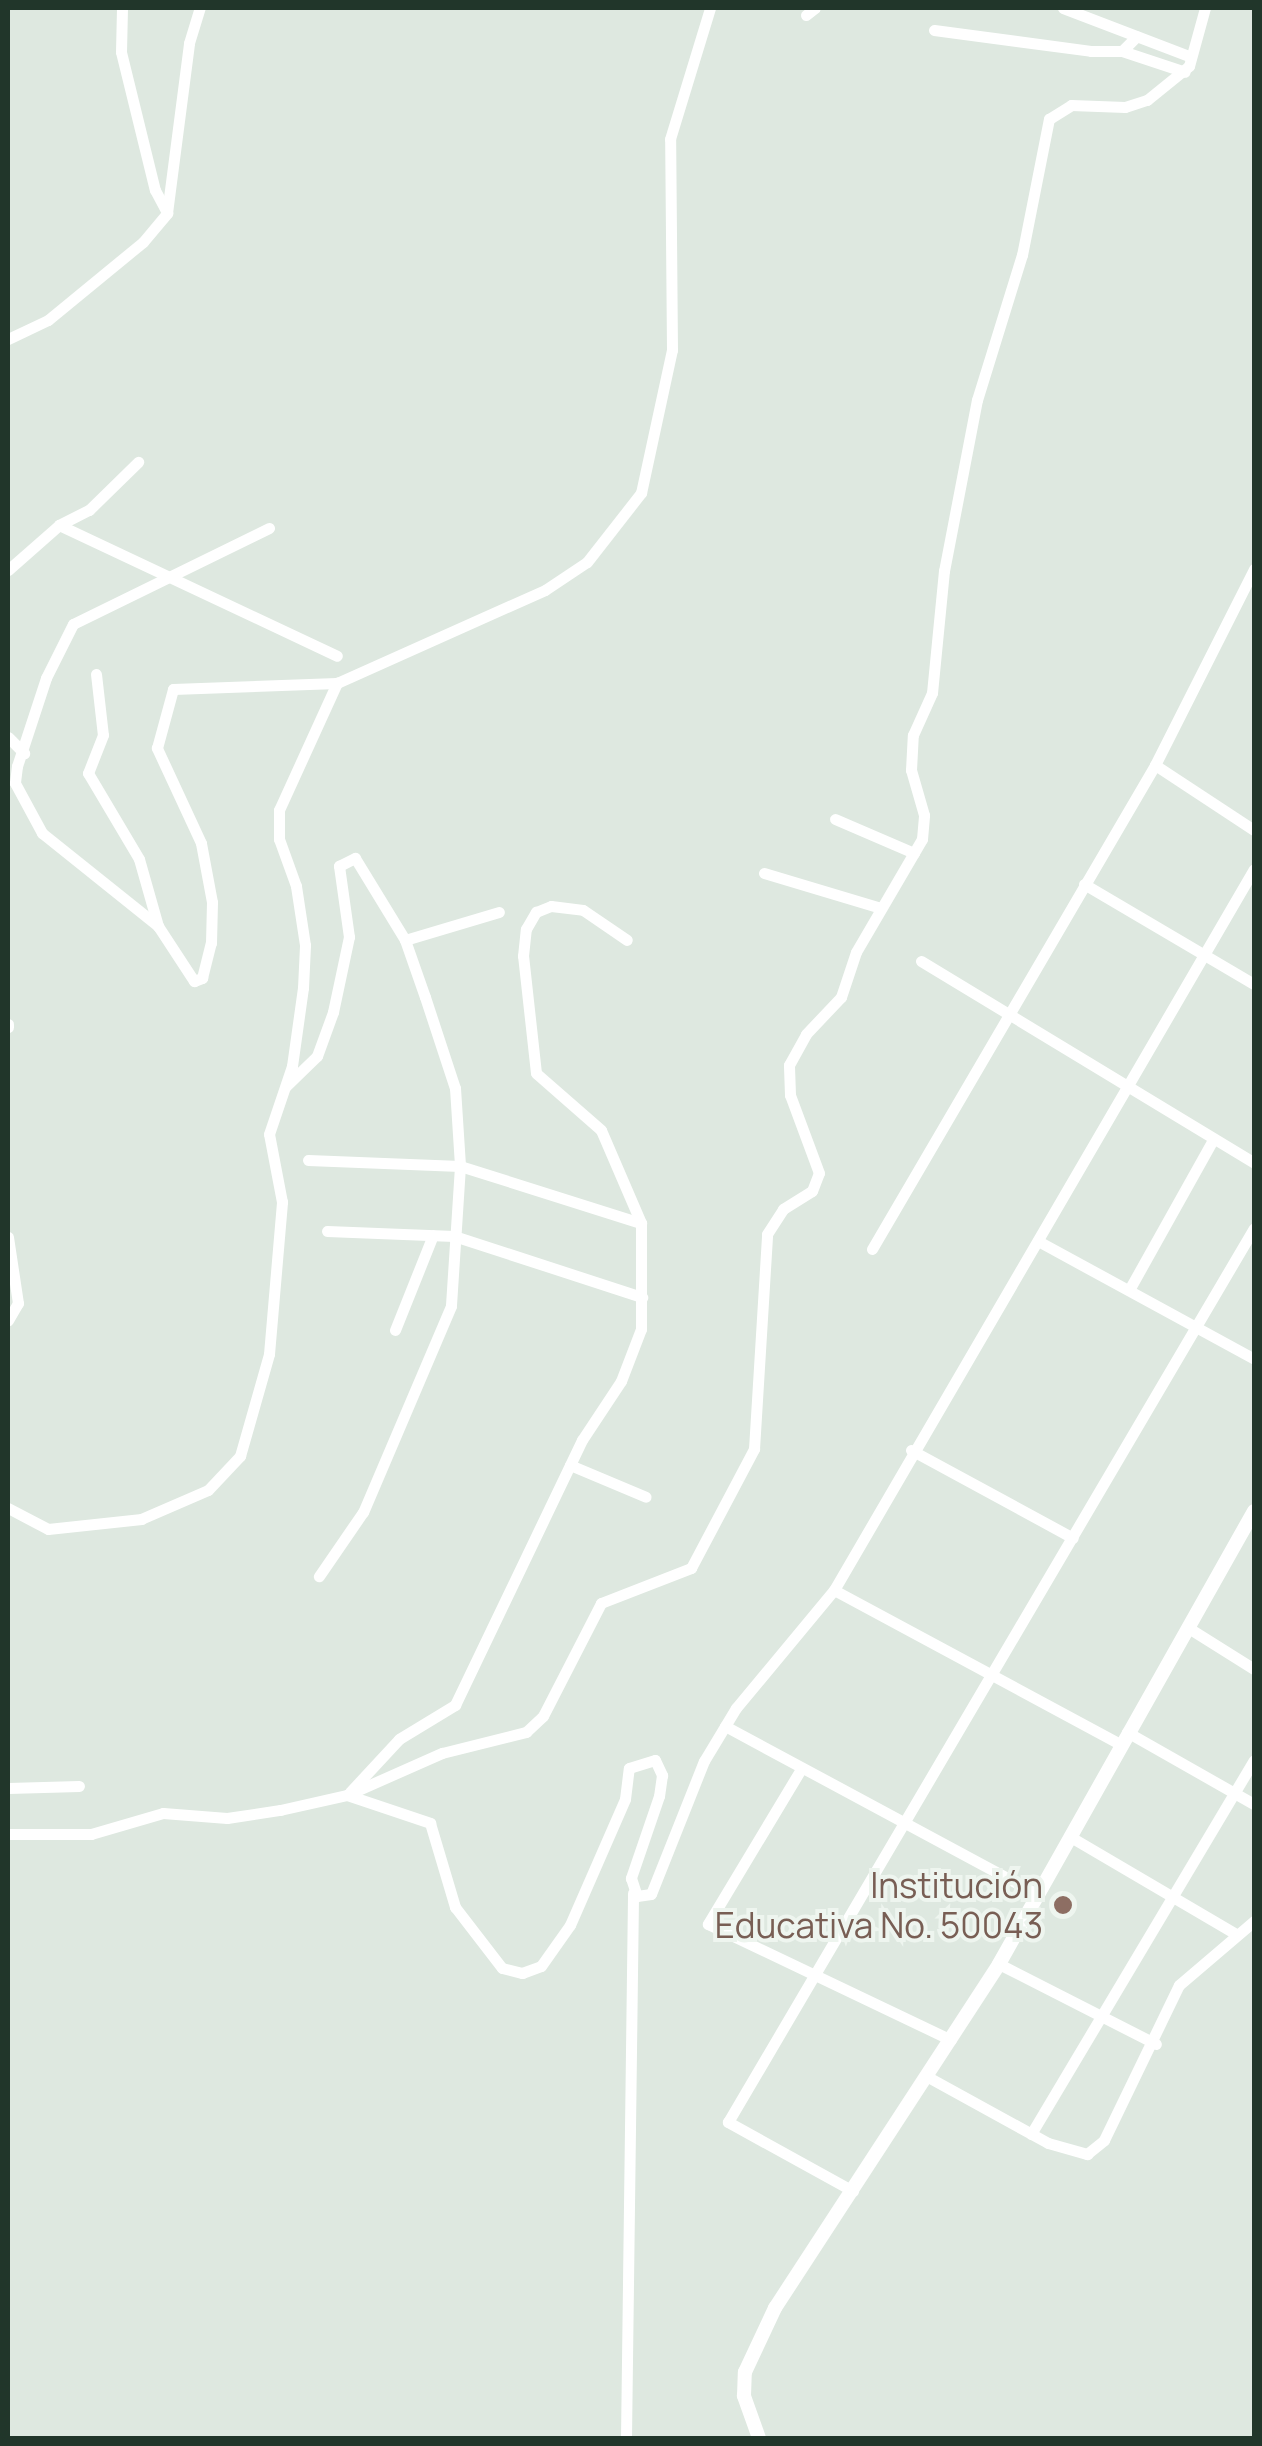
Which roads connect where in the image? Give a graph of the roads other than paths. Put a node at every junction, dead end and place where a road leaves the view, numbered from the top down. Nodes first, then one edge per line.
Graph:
1 (122, 8) edge
2 (200, 8) edge
3 (710, 8) edge
4 (1063, 8) edge
5 (1205, 8) edge
6 (934, 30) dead end
7 (1137, 36) junction
8 (1122, 52) junction
9 (1191, 57) junction
10 (1185, 72) junction
11 (167, 213) junction
12 (8, 339) edge
13 (138, 462) dead end
14 (59, 525) junction
15 (269, 528) dead end
16 (1254, 568) edge
17 (8, 570) edge
18 (174, 580) junction
19 (337, 656) dead end
20 (96, 674) dead end
21 (337, 682) junction
22 (8, 737) edge
23 (24, 753) junction
24 (1155, 764) junction
25 (836, 820) dead end
26 (1254, 830) edge
27 (914, 853) junction
28 (1254, 869) edge
29 (764, 873) dead end
30 (1084, 884) junction
31 (881, 908) junction
32 (499, 912) dead end
33 (158, 926) junction
34 (405, 940) junction
35 (626, 940) dead end
36 (1206, 955) junction
37 (921, 961) dead end
38 (1254, 984) edge
39 (1004, 1016) junction
40 (286, 1086) junction
41 (1128, 1091) junction
42 (1213, 1140) junction
43 (308, 1160) dead end
44 (1254, 1164) edge
45 (460, 1166) junction
46 (641, 1223) junction
47 (1254, 1228) edge
48 (326, 1231) dead end
49 (433, 1235) junction
50 (454, 1236) junction
51 (8, 1237) edge
52 (1038, 1241) junction
53 (872, 1249) dead end
54 (1129, 1290) junction
55 (642, 1297) junction
56 (8, 1320) edge
57 (1198, 1326) junction
58 (396, 1330) dead end
59 (1254, 1358) edge
60 (911, 1450) junction
61 (570, 1465) junction
62 (646, 1497) dead end
63 (8, 1508) edge
64 (1254, 1511) edge
65 (1073, 1538) junction
66 (1248, 1538) edge
67 (319, 1576) dead end
68 (834, 1590) junction
69 (1186, 1628) junction
70 (1254, 1669) edge
71 (994, 1673) junction
72 (725, 1726) junction
73 (1124, 1738) junction
74 (1254, 1760) edge
75 (801, 1769) junction
76 (78, 1786) dead end
77 (8, 1788) edge
78 (1235, 1794) junction
79 (348, 1795) junction
80 (1254, 1804) edge
81 (900, 1824) junction
82 (8, 1834) edge
83 (1068, 1836) junction
84 (633, 1893) junction
85 (1037, 1894) junction
86 (1176, 1896) junction
87 (1254, 1921) edge
88 (1236, 1934) junction
89 (999, 1964) junction
90 (819, 1973) junction
91 (1100, 2014) junction
92 (951, 2040) junction
93 (1156, 2044) junction
94 (928, 2077) junction
95 (1031, 2134) junction
96 (853, 2190) junction
97 (626, 2438) edge
98 (760, 2438) edge

1 - 11 street
2 - 11 street
3 - 21 street
4 - 7 street
5 - 9 street
6 - 8 street
7 - 8 street
7 - 9 street
8 - 10 street
9 - 10 street
10 - 27 street
11 - 12 street
13 - 14 street
14 - 17 street
14 - 18 street
15 - 18 street
16 - 24 street
18 - 19 street
18 - 23 street
20 - 33 street
21 - 33 street
21 - 40 street
22 - 23 street
23 - 33 street
24 - 26 street
24 - 30 street
25 - 27 street
27 - 31 street
28 - 36 street
29 - 31 street
30 - 36 street
30 - 39 street
31 - 79 street
32 - 34 street
34 - 40 street
34 - 45 street
35 - 46 street
36 - 38 street
36 - 41 street
37 - 39 street
39 - 41 street
39 - 53 street
40 - 63 street
41 - 42 street
41 - 52 street
42 - 44 street
42 - 54 street
43 - 45 street
45 - 46 street
45 - 50 street
46 - 55 street
47 - 57 street
48 - 49 street
49 - 50 street
49 - 58 street
50 - 55 street
50 - 67 street
51 - 56 street
52 - 54 street
52 - 60 street
54 - 57 street
55 - 61 street
57 - 59 street
57 - 65 street
60 - 65 street
60 - 68 street
61 - 62 street
61 - 79 street
64 - 66 street
65 - 71 street
66 - 69 street
68 - 71 street
68 - 72 street
69 - 70 street
69 - 73 street
71 - 73 street
71 - 81 street
72 - 75 street
72 - 84 street
73 - 78 street
73 - 83 street
74 - 78 street
75 - 81 street
75 - 90 street
76 - 77 street
78 - 80 street
78 - 86 street
79 - 82 street
79 - 84 street
81 - 85 street
81 - 90 street
83 - 85 street
83 - 86 street
84 - 97 street
85 - 89 street
86 - 88 street
86 - 91 street
87 - 88 street
88 - 93 street
89 - 91 street
89 - 92 street
90 - 92 street
90 - 96 street
91 - 93 street
91 - 95 street
92 - 94 street
93 - 95 street
94 - 95 street
94 - 96 street
96 - 98 street

